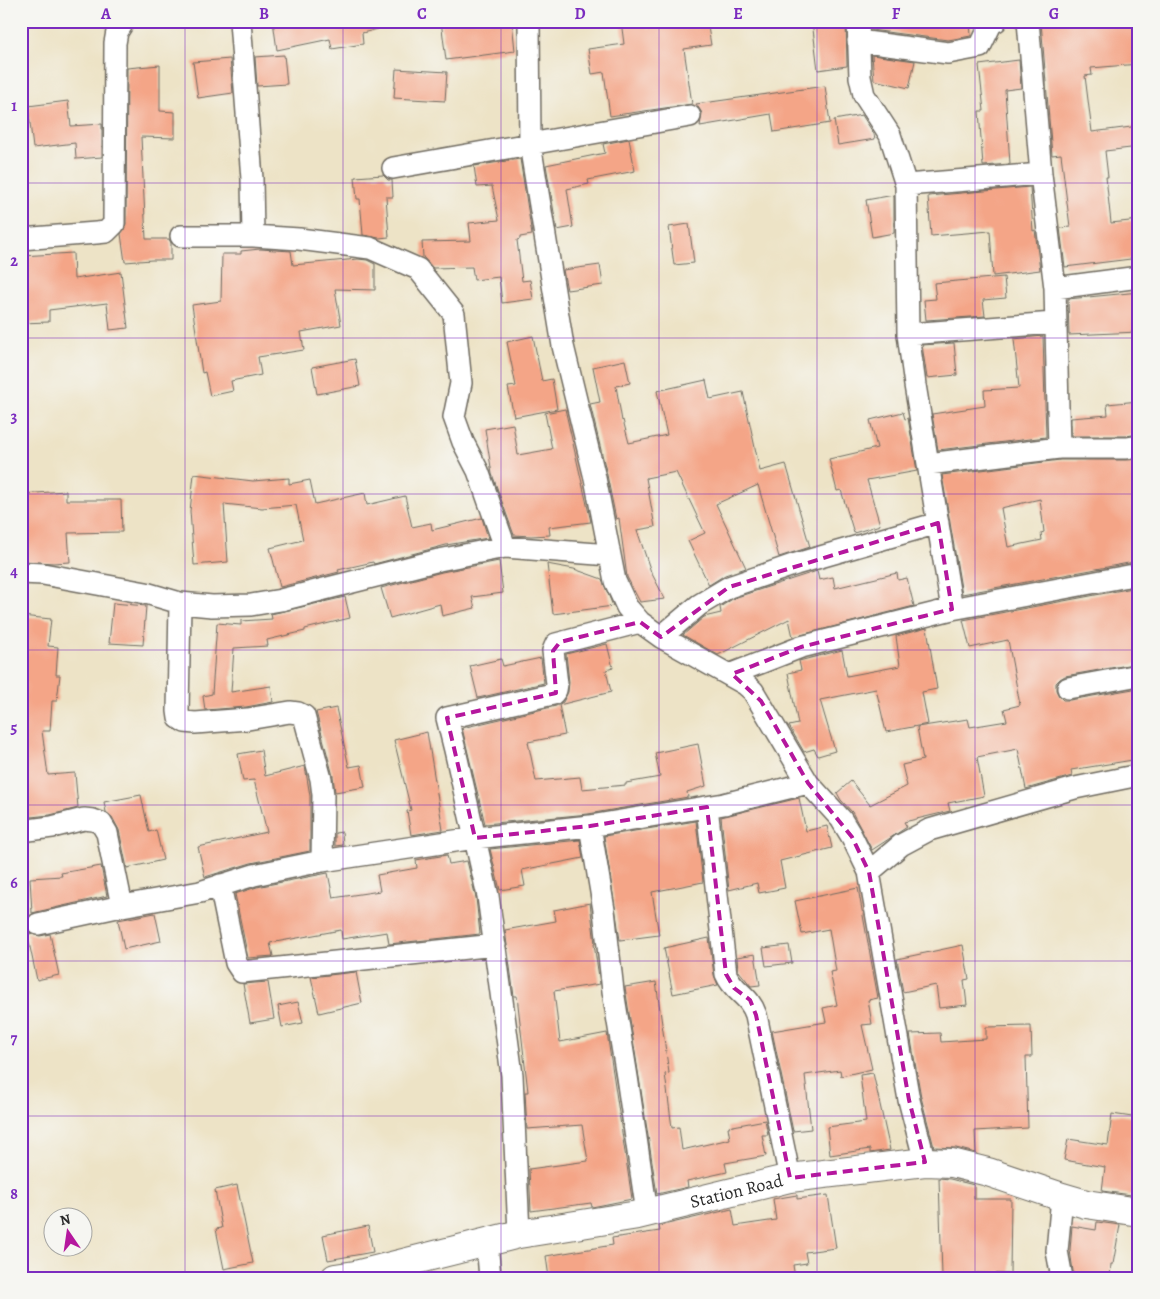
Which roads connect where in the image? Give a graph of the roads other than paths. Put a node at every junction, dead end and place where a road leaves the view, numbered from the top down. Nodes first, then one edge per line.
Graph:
1 (124, 21) edge
2 (240, 21) edge
3 (529, 21) edge
4 (996, 21) edge
5 (1028, 21) edge
6 (858, 31) edge
7 (690, 116) dead end
8 (530, 144) junction
9 (393, 168) dead end
10 (1042, 174) junction
11 (906, 185) junction
12 (181, 236) dead end
13 (253, 236) junction
14 (21, 239) edge
15 (1139, 277) edge
16 (1054, 288) junction
17 (1054, 323) junction
18 (908, 334) junction
19 (1139, 446) edge
20 (1059, 448) junction
21 (928, 464) junction
22 (938, 523) junction
23 (505, 546) junction
24 (610, 555) junction
25 (21, 573) edge
26 (1139, 574) edge
27 (180, 603) junction
28 (952, 609) junction
29 (640, 622) junction
30 (660, 637) junction
31 (729, 675) junction
32 (1139, 675) edge
33 (1068, 688) dead end
34 (1139, 775) edge
35 (808, 783) junction
36 (707, 807) junction
37 (590, 826) junction
38 (21, 831) edge
39 (475, 838) junction
40 (322, 861) junction
41 (868, 872) junction
42 (220, 885) junction
43 (122, 906) junction
44 (38, 924) dead end
45 (494, 945) junction
46 (925, 1162) junction
47 (790, 1178) junction
48 (1062, 1197) junction
49 (1139, 1212) edge
50 (647, 1213) junction
51 (519, 1234) junction
52 (487, 1242) junction
53 (336, 1278) edge
54 (490, 1278) edge
55 (1062, 1278) edge

1 - 14 street
2 - 13 street
3 - 8 street
4 - 6 street
5 - 10 street
6 - 11 street
7 - 8 street
8 - 9 street
8 - 24 street
10 - 11 street
10 - 16 street
11 - 18 street
12 - 13 street
13 - 23 street
15 - 16 street
16 - 17 street
17 - 18 street
17 - 20 street
18 - 21 street
19 - 20 street
20 - 21 street
21 - 22 street
22 - 28 street
22 - 30 street
23 - 24 street
23 - 27 street
24 - 29 street
25 - 27 street
26 - 28 street
27 - 40 street
28 - 31 street
29 - 30 street
29 - 39 street
30 - 31 street
31 - 35 street
32 - 33 street
34 - 41 street
35 - 36 street
35 - 41 street
36 - 37 street
36 - 47 street
37 - 39 street
37 - 50 street
38 - 43 street
39 - 40 street
39 - 45 street
40 - 42 street
41 - 46 street
42 - 43 street
42 - 45 street
43 - 44 street
45 - 51 street
46 - 47 main road, Station Road
46 - 48 main road, Station Road
47 - 50 main road, Station Road
48 - 49 main road, Station Road
48 - 55 street
50 - 51 main road, Station Road
51 - 52 main road, Station Road
52 - 53 main road, Station Road
52 - 54 street

